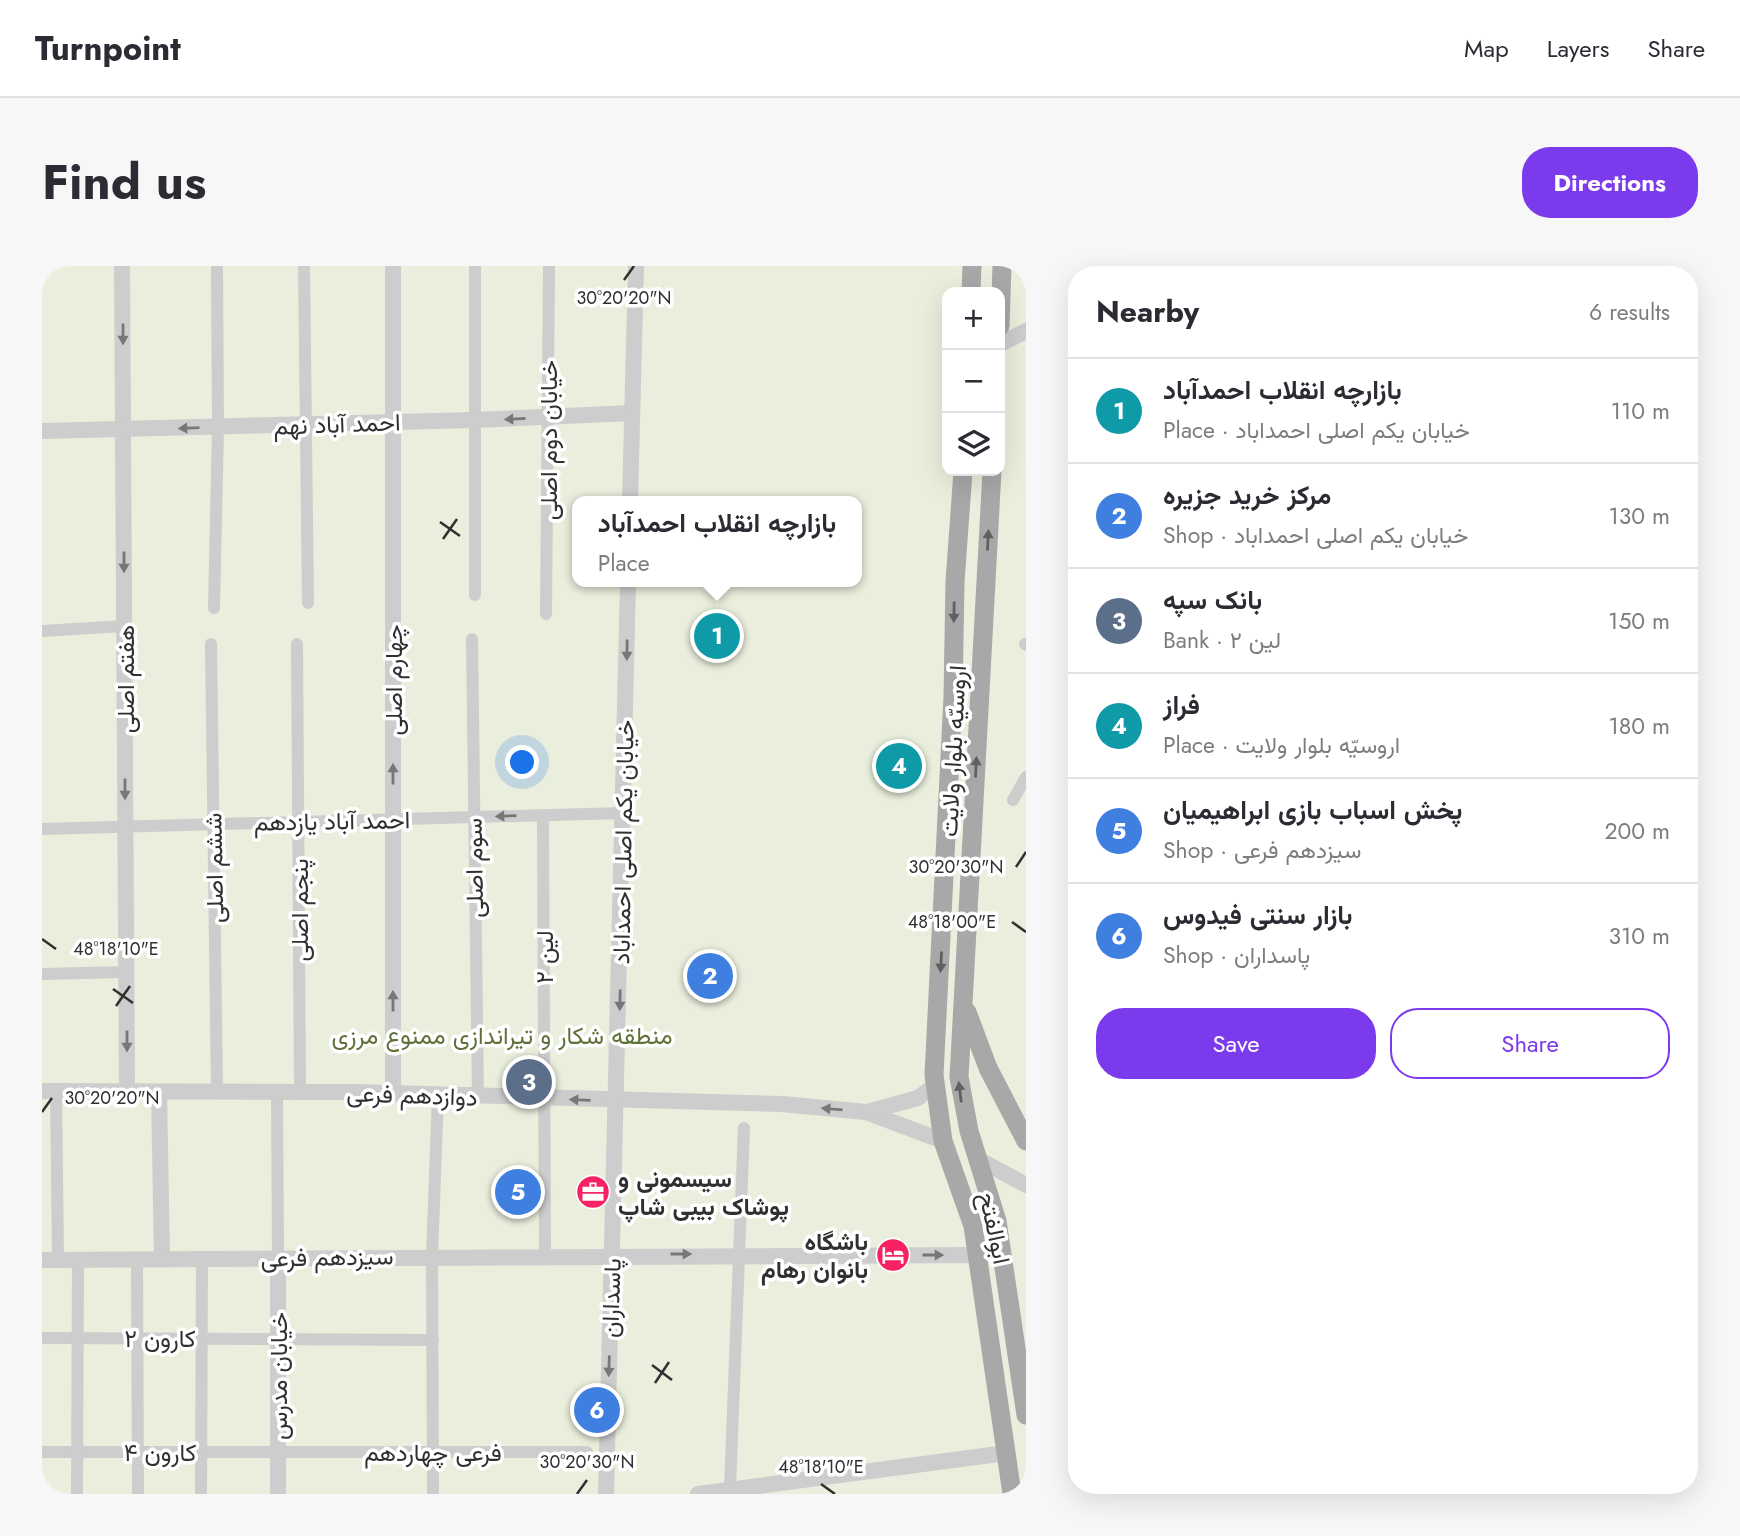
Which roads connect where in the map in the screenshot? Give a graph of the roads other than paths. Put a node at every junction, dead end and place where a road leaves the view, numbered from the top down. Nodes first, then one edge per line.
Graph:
1 (122, 266) edge
2 (217, 266) edge
3 (304, 266) edge
4 (393, 266) edge
5 (475, 266) edge
6 (549, 266) edge
7 (636, 266) edge
8 (972, 266) edge
9 (1003, 266) edge
10 (971, 287) edge
11 (1002, 287) edge
12 (1026, 331) edge
13 (1005, 342) edge
14 (632, 413) junction
15 (548, 417) junction
16 (475, 420) junction
17 (394, 423) junction
18 (305, 425) junction
19 (218, 428) junction
20 (123, 430) junction
21 (42, 431) edge
22 (963, 476) edge
23 (992, 476) edge
24 (630, 496) edge
25 (628, 587) edge
26 (475, 595) dead end
27 (307, 603) dead end
28 (214, 608) dead end
29 (546, 614) dead end
30 (124, 626) junction
31 (42, 631) edge
32 (472, 639) dead end
33 (211, 644) dead end
34 (297, 645) dead end
35 (1026, 777) edge
36 (948, 797) junction
37 (975, 799) junction
38 (1013, 800) dead end
39 (623, 813) junction
40 (543, 816) junction
41 (473, 817) junction
42 (393, 820) junction
43 (299, 822) junction
44 (213, 824) junction
45 (126, 826) junction
46 (42, 829) edge
47 (946, 846) junction
48 (972, 847) junction
49 (126, 972) junction
50 (42, 974) edge
51 (965, 1006) junction
52 (935, 1085) junction
53 (49, 1091) edge
54 (127, 1091) junction
55 (277, 1091) junction
56 (159, 1092) junction
57 (217, 1092) junction
58 (300, 1092) junction
59 (393, 1094) junction
60 (438, 1096) junction
61 (478, 1097) junction
62 (545, 1099) junction
63 (618, 1102) junction
64 (866, 1112) junction
65 (744, 1128) dead end
66 (943, 1141) junction
67 (1026, 1141) edge
68 (976, 1158) junction
69 (1026, 1185) edge
70 (613, 1254) junction
71 (545, 1255) junction
72 (740, 1255) junction
73 (977, 1255) junction
74 (432, 1256) junction
75 (162, 1258) junction
76 (202, 1258) junction
77 (278, 1258) junction
78 (50, 1259) edge
79 (78, 1259) junction
80 (137, 1259) junction
81 (42, 1338) edge
82 (78, 1338) junction
83 (137, 1338) junction
84 (202, 1338) junction
85 (278, 1339) junction
86 (433, 1340) junction
87 (1026, 1415) edge
88 (42, 1452) edge
89 (78, 1452) junction
90 (138, 1452) junction
91 (201, 1452) junction
92 (278, 1452) junction
93 (433, 1452) junction
94 (587, 1452) dead end
95 (1006, 1453) junction
96 (730, 1488) junction
97 (77, 1494) edge
98 (138, 1494) edge
99 (201, 1494) edge
100 (278, 1494) edge
101 (433, 1494) edge
102 (606, 1494) edge
103 (698, 1494) edge
104 (1012, 1494) edge

1 -> 20 street, هفتم اصلی
2 - 19 street
3 - 18 street
4 - 17 street, چهارم اصلی
5 - 16 street
6 - 15 street, خیابان دوم اصلی
7 - 14 street
8 - 10 main road
9 - 11 main road
12 - 13 street
14 - 15 street, احمد آباد نهم
14 - 24 street
15 -> 16 street, احمد آباد نهم
15 - 29 street, خیابان دوم اصلی
16 - 17 street, احمد آباد نهم
16 - 26 street
17 - 18 street, احمد آباد نهم
42 -> 17 street, چهارم اصلی
18 - 19 street, احمد آباد نهم
18 - 27 street
19 -> 20 street, احمد آباد نهم
19 - 28 street
20 - 21 street, احمد آباد نهم
20 -> 30 street, هفتم اصلی
22 -> 36 main road, اروسیّه بلوار ولایت
37 -> 23 main road, اروسیّه بلوار ولایت
25 -> 39 street, خیابان یکم اصلی احمداباد
30 - 31 street
30 -> 45 street, هفتم اصلی
32 - 41 street, سوم اصلی
33 - 44 street, ششم اصلی
34 - 43 street, پنجم اصلی
35 - 38 street
36 - 37 main road
36 - 47 main road, اروسیّه بلوار ولایت
37 - 48 main road, اروسیّه بلوار ولایت
39 - 40 street, احمد آباد یازدهم
39 -> 63 street, خیابان یکم اصلی احمداباد
40 -> 41 street, احمد آباد یازدهم
40 - 62 street, لین ۲
41 - 42 street, احمد آباد یازدهم
41 - 61 street, سوم اصلی
42 - 43 street, احمد آباد یازدهم
59 -> 42 street, چهارم اصلی
43 - 44 street, احمد آباد یازدهم
43 - 58 street, پنجم اصلی
44 - 45 street, احمد آباد یازدهم
44 - 57 street, ششم اصلی
45 - 46 street, احمد آباد یازدهم
45 - 49 street, هفتم اصلی
47 - 48 main road
47 -> 52 main road, اروسیّه بلوار ولایت
48 - 51 main road, اروسیّه بلوار ولایت
49 - 50 street
49 -> 54 street, هفتم اصلی
51 - 67 main road
68 -> 51 main road, اروسیّه بلوار ولایت
52 - 64 street
52 - 66 main road, اروسیّه بلوار ولایت
53 - 54 street, دوازدهم فرعی
53 - 78 street
54 - 56 street, دوازدهم فرعی
55 - 57 street, دوازدهم فرعی
55 - 58 street, دوازدهم فرعی
55 - 77 street
56 - 57 street, دوازدهم فرعی
56 - 75 street
58 - 59 street, دوازدهم فرعی
59 - 60 street, دوازدهم فرعی
60 - 61 street, دوازدهم فرعی
60 - 74 street
61 - 62 street, دوازدهم فرعی
63 -> 62 street, دوازدهم فرعی
62 - 71 street, لین ۲
64 -> 63 street, دوازدهم فرعی
63 - 70 street, پاسداران
64 - 66 street, دوازدهم فرعی
65 - 72 street
66 - 68 main road
66 - 73 main road, ابوالفتح
68 - 69 street
68 - 87 main road, ابوالفتح
70 - 71 street, سیزدهم فرعی
70 -> 72 street, سیزدهم فرعی
70 -> 102 street, پاسداران
71 - 74 street, سیزدهم فرعی
72 -> 73 street, سیزدهم فرعی
72 - 96 street
73 - 95 main road, ابوالفتح
74 - 77 street, سیزدهم فرعی
74 - 86 street
75 - 76 street, سیزدهم فرعی
75 - 80 street, سیزدهم فرعی
76 - 77 street, سیزدهم فرعی
76 - 84 street
77 - 85 street, خیابان مدرس
78 - 79 street, سیزدهم فرعی
79 - 80 street, سیزدهم فرعی
79 - 82 street
80 - 83 street
81 - 82 street, کارون ۲
82 - 83 street, کارون ۲
82 - 89 street
83 - 84 street, کارون ۲
83 - 90 street
84 - 85 street, کارون ۲
84 - 91 street
85 - 86 street, کارون ۲
85 - 92 street, خیابان مدرس
86 - 93 street
88 - 89 street, کارون ۴
89 - 90 street, کارون ۴
89 - 97 street
90 - 91 street, کارون ۴
90 - 98 street
91 - 92 street, کارون ۴
91 - 99 street
92 - 93 street, فرعی چهاردهم
92 - 100 street, خیابان مدرس
93 - 94 street, فرعی چهاردهم
93 - 101 street
95 - 96 street
95 - 104 main road, ابوالفتح
96 - 103 street

